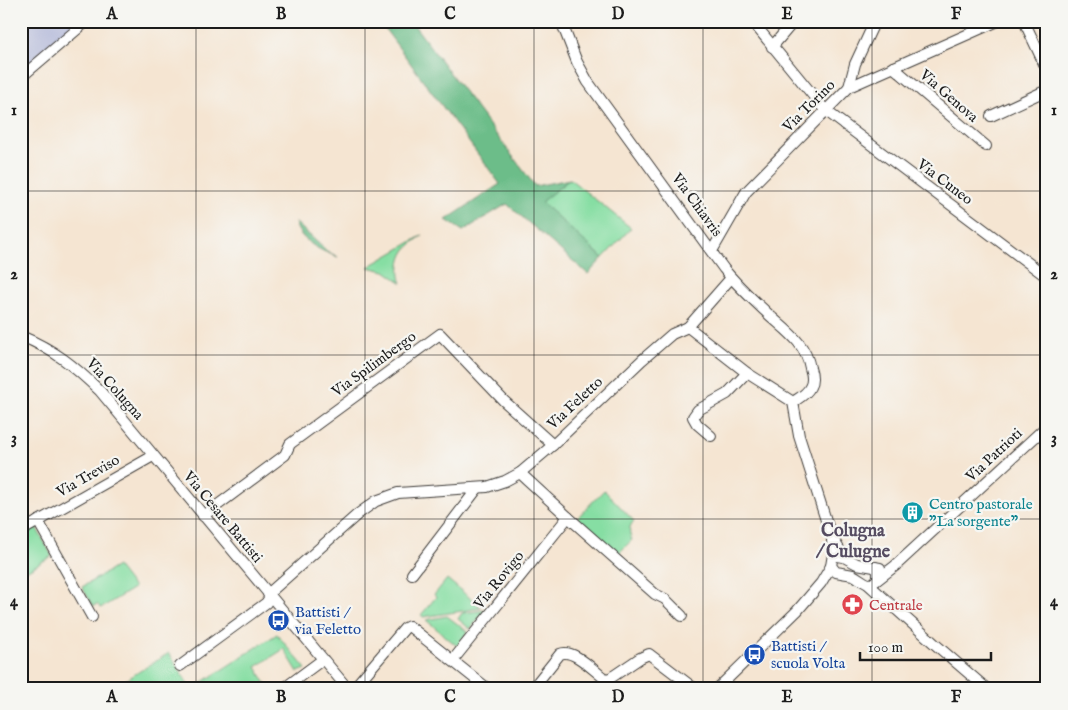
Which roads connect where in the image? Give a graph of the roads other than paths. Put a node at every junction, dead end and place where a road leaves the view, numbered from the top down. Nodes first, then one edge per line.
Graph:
1 (87, 21) edge
2 (561, 21) edge
3 (752, 21) edge
4 (794, 21) edge
5 (875, 21) edge
6 (998, 21) edge
7 (1024, 21) edge
8 (772, 47) junction
9 (1046, 64) edge
10 (893, 67) junction
11 (21, 81) edge
12 (849, 87) junction
13 (1047, 90) edge
14 (825, 110) junction
15 (991, 116) dead end
16 (986, 146) dead end
17 (712, 251) junction
18 (1047, 277) edge
19 (731, 278) junction
20 (688, 327) junction
21 (21, 336) edge
22 (747, 373) junction
23 (793, 402) junction
24 (1047, 426) edge
25 (710, 436) dead end
26 (553, 445) junction
27 (153, 456) junction
28 (520, 473) junction
29 (477, 489) junction
30 (203, 516) junction
31 (568, 517) junction
32 (38, 521) junction
33 (21, 530) edge
34 (832, 540) junction
35 (844, 557) junction
36 (832, 563) junction
37 (895, 566) junction
38 (875, 568) junction
39 (840, 573) junction
40 (412, 574) dead end
41 (821, 583) junction
42 (874, 584) junction
43 (269, 596) junction
44 (682, 616) dead end
45 (92, 617) dead end
46 (322, 660) junction
47 (453, 660) junction
48 (180, 666) dead end
49 (287, 688) edge
50 (348, 689) edge
51 (353, 689) edge
52 (488, 689) edge
53 (532, 689) edge
54 (695, 689) edge
55 (717, 689) edge
56 (988, 689) edge

1 - 11 street
2 - 17 street, Via Chiavris
3 - 8 street, Via Cuneo
4 - 8 street
5 - 12 street
6 - 10 street, Via Torino
7 - 9 street
8 - 14 street, Via Cuneo
10 - 12 street, Via Torino
10 - 16 street, Via Genova
12 - 14 street, Via Torino
13 - 15 street
14 - 17 street, Via Torino
14 - 18 street, Via Cuneo
17 - 19 street, Via Chiavris
19 - 20 street, Via Feletto
19 - 23 street, Via Chiavris
20 - 22 street
20 - 26 street, Via Feletto
21 - 27 street, Via Colugna
22 - 23 street
22 - 25 street
23 - 34 street
24 - 37 street, Via Patrioti
26 - 28 street, Via Feletto
26 - 30 street, Via Spilimbergo
27 - 30 street, Via Cesare Battisti
27 - 32 street, Via Treviso
28 - 29 street, Via Feletto
28 - 31 street
29 - 40 street
29 - 43 street, Via Feletto
30 - 43 street, Via Cesare Battisti
31 - 44 street
31 - 47 street, Via Rovigo
32 - 33 street, Via Treviso
32 - 45 street
34 - 35 street
34 - 36 street
35 - 36 street
35 - 38 street
36 - 39 street
36 - 41 street
37 - 38 street
37 - 42 street, Via Patrioti
38 - 42 street
39 - 41 street
39 - 42 street
41 - 55 street
42 - 56 street
43 - 46 street, Via Cesare Battisti
43 - 48 street
46 - 49 street
46 - 50 street, Via Cesare Battisti
47 - 51 street
47 - 52 street
53 - 54 street

